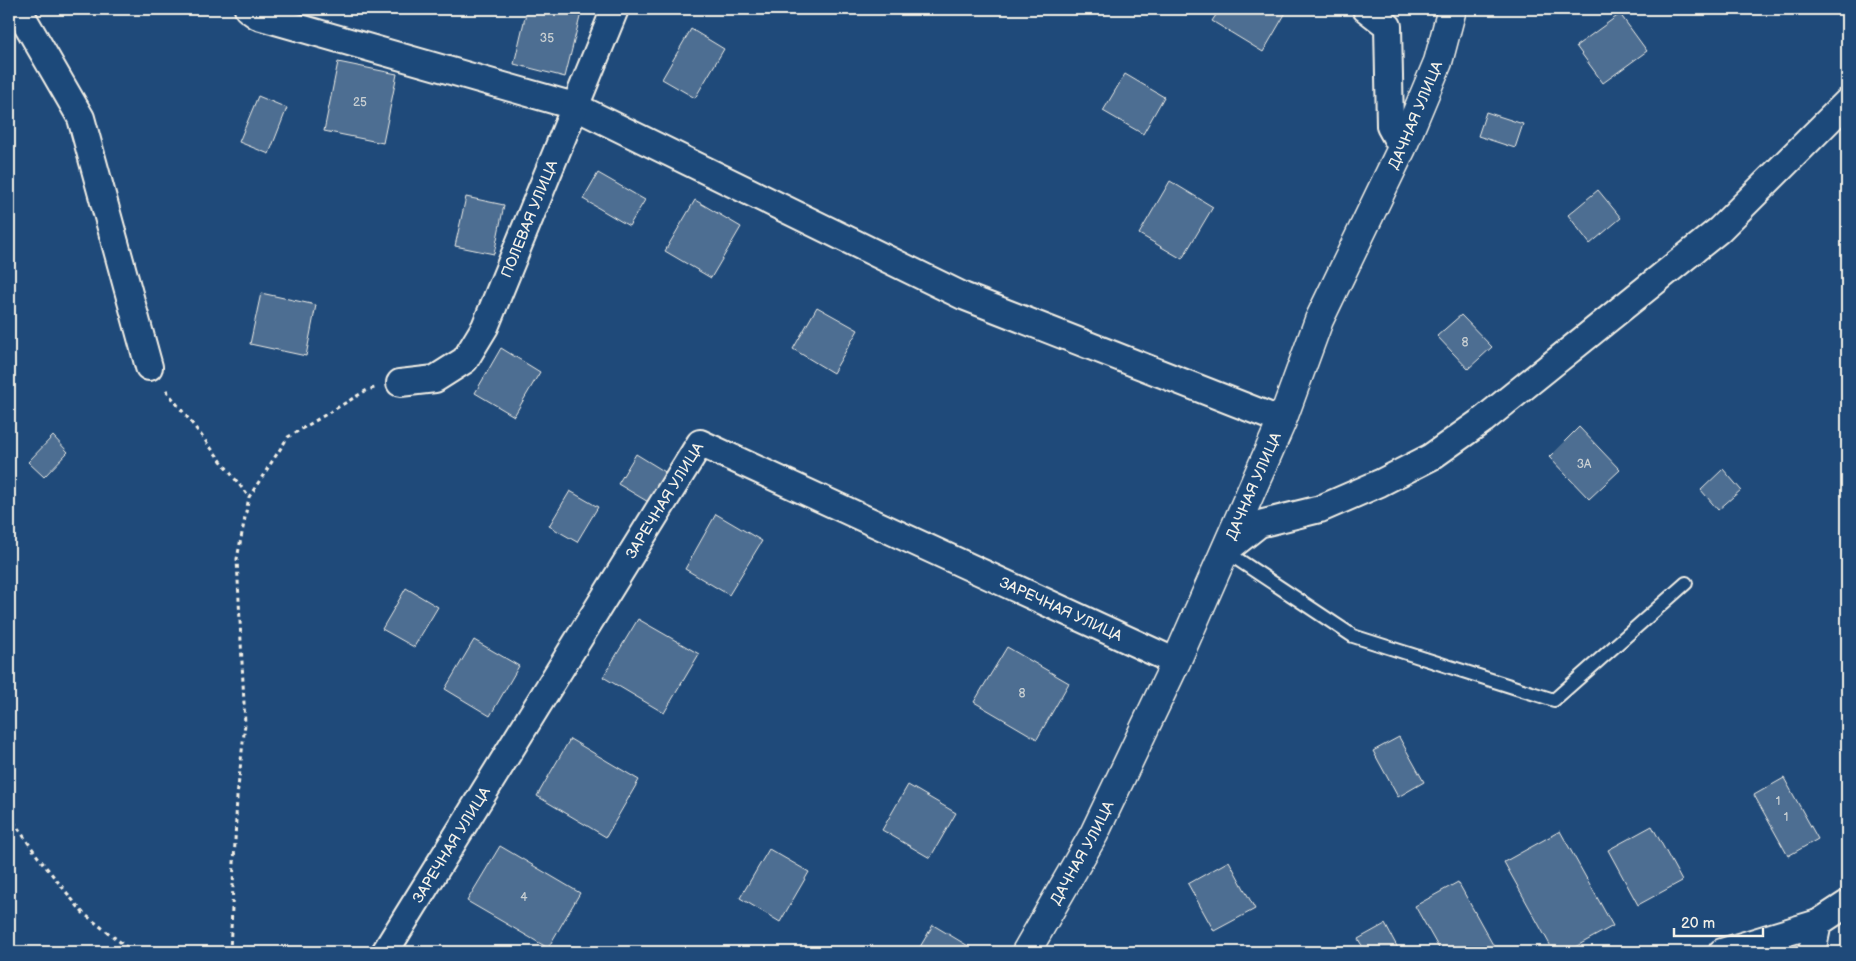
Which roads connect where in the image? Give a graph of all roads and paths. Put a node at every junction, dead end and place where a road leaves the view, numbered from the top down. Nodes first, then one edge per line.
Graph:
1 (18, 9) edge
2 (248, 9) edge
3 (615, 9) edge
4 (1366, 9) edge
5 (1452, 9) edge
6 (1847, 102) edge
7 (574, 106) junction
8 (1402, 148) junction
9 (149, 367) joint
10 (400, 383) joint
11 (1282, 420) junction
12 (250, 497) junction
13 (1225, 552) junction
14 (1686, 583) dead end
15 (1176, 662) junction
16 (9, 815) edge
17 (1847, 904) edge
18 (1818, 923) junction
19 (133, 952) edge
20 (230, 952) edge
21 (385, 952) edge
22 (1026, 952) edge
23 (1722, 952) edge
24 (1812, 952) edge

1 - 9 street
2 - 7 street
3 - 7 street, ПОЛЕВАЯ УЛИЦА
4 - 8 street
5 - 8 street, ДАЧНАЯ УЛИЦА
6 - 13 street
7 - 10 street, ПОЛЕВАЯ УЛИЦА
7 - 11 street
8 - 11 street, ДАЧНАЯ УЛИЦА
9 - 12 path
10 - 12 path
11 - 13 street, ДАЧНАЯ УЛИЦА
12 - 20 path
13 - 14 lane
13 - 15 street, ДАЧНАЯ УЛИЦА
15 - 21 street, ЗАРЕЧНАЯ УЛИЦА
15 - 22 street, ДАЧНАЯ УЛИЦА
16 - 19 path
17 - 18 street
18 - 23 street
18 - 24 street

